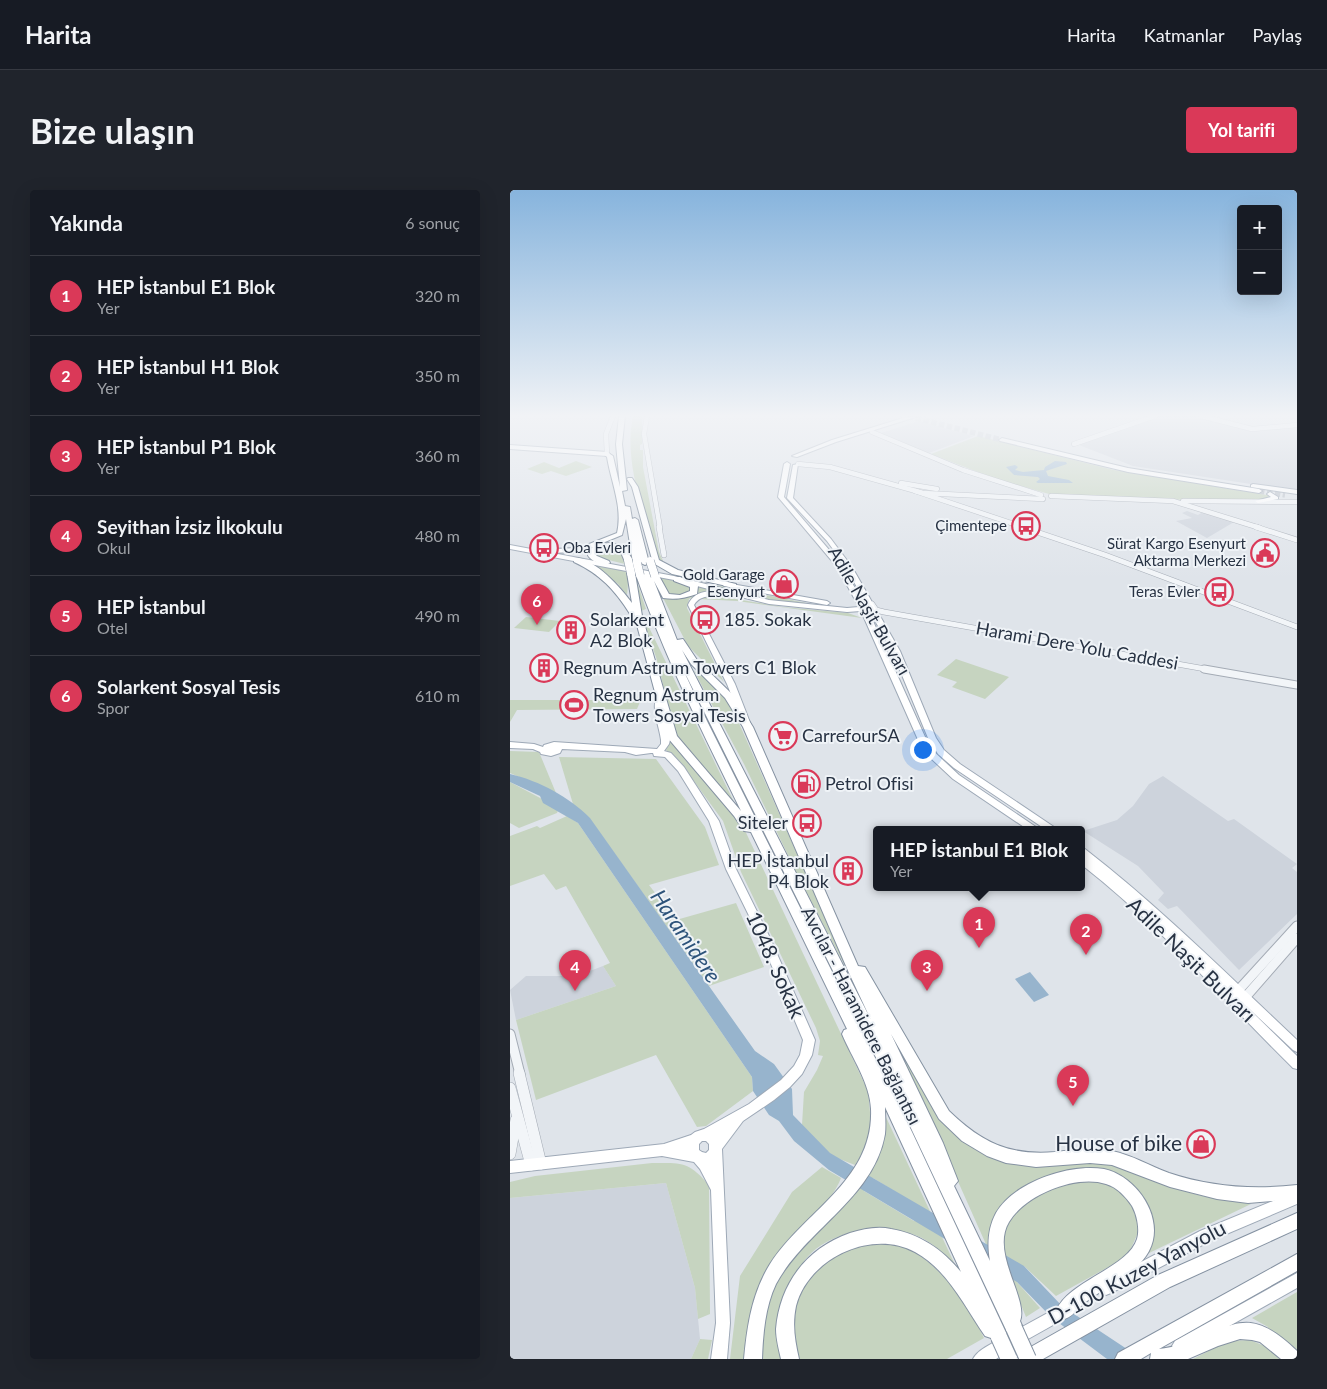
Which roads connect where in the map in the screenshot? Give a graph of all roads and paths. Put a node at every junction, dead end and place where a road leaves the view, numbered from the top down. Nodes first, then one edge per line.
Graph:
1 (612, 471) edge
2 (617, 471) edge
3 (623, 471) edge
4 (629, 471) edge
5 (650, 471) edge
6 (786, 471) edge
7 (796, 471) edge
8 (840, 471) edge
9 (847, 471) edge
10 (965, 471) edge
11 (1135, 471) edge
12 (1141, 471) edge
13 (1160, 475) junction
14 (630, 479) junction
15 (902, 486) junction
16 (618, 489) junction
17 (1264, 491) junction
18 (929, 493) junction
19 (1283, 494) junction
20 (1297, 496) edge
21 (1041, 497) junction
22 (1258, 501) junction
23 (1178, 502) junction
24 (1276, 502) junction
25 (622, 519) junction
26 (1297, 540) edge
27 (510, 545) edge
28 (552, 551) junction
29 (664, 555) dead end
30 (577, 560) junction
31 (628, 560) junction
32 (606, 562) junction
33 (644, 562) junction
34 (648, 574) junction
35 (674, 578) junction
36 (733, 586) junction
37 (864, 594) junction
38 (739, 595) junction
39 (807, 600) junction
40 (800, 606) junction
41 (864, 606) junction
42 (844, 610) junction
43 (638, 616) junction
44 (666, 622) junction
45 (875, 622) junction
46 (1297, 626) edge
47 (1026, 639) junction
48 (912, 687) junction
49 (1297, 687) edge
50 (901, 689) junction
51 (660, 696) junction
52 (924, 719) junction
53 (913, 721) junction
54 (748, 727) junction
55 (510, 745) edge
56 (526, 746) junction
57 (555, 747) junction
58 (544, 750) joint
59 (658, 753) junction
60 (1029, 826) edge
61 (1047, 826) edge
62 (1085, 853) edge
63 (1085, 862) edge
64 (783, 887) junction
65 (834, 921) junction
66 (1297, 926) edge
67 (1297, 938) edge
68 (1238, 998) junction
69 (845, 1014) junction
70 (510, 1034) edge
71 (1297, 1048) edge
72 (1297, 1064) edge
73 (510, 1088) edge
74 (517, 1117) junction
75 (739, 1118) junction
76 (701, 1137) junction
77 (716, 1148) junction
78 (662, 1150) junction
79 (510, 1154) edge
80 (696, 1156) junction
81 (536, 1165) junction
82 (510, 1167) edge
83 (717, 1188) junction
84 (1297, 1192) edge
85 (1297, 1197) edge
86 (1297, 1221) edge
87 (965, 1224) junction
88 (1297, 1262) edge
89 (1297, 1280) edge
90 (1064, 1310) junction
91 (1014, 1328) junction
92 (999, 1338) junction
93 (1157, 1358) edge
94 (719, 1359) edge
95 (753, 1359) edge
96 (790, 1359) edge
97 (981, 1359) edge
98 (1009, 1359) edge
99 (1027, 1359) edge
100 (1124, 1359) edge
101 (1293, 1359) edge

1 - 16 highway
2 - 16 highway
3 - 33 highway, Avcılar - Haramidere Bağlantısı
4 - 14 highway
5 - 29 street
6 - 41 main road, Adile Naşit Bulvarı
7 - 37 main road, Adile Naşit Bulvarı
8 - 15 street
9 - 15 street
10 - 21 street
11 - 13 main road
12 - 13 main road
13 - 17 main road
14 - 33 highway
14 - 36 highway
15 - 18 street
15 - 18 street
16 - 25 highway
17 - 19 main road
17 - 22 main road
18 - 21 street
18 - 46 street
19 - 20 main road
19 - 24 main road
20 - 24 street
21 - 23 street
22 - 23 street
22 - 24 street
23 - 26 street
25 - 28 highway
25 - 31 highway
27 - 28 main road
27 - 30 main road
28 - 32 main road
30 - 34 main road
30 - 43 highway
31 - 32 highway
31 - 34 highway, bridge
32 - 34 main road
33 - 34 highway, Avcılar - Haramidere Bağlantısı, bridge
33 - 34 highway, bridge
34 - 35 main road
34 - 35 highway
34 - 36 main road
34 - 43 highway
34 - 44 highway, Avcılar - Haramidere Bağlantısı
34 - 64 highway, Avcılar - Haramidere Bağlantısı
35 - 38 main road
36 - 39 main road
37 - 41 main road, Adile Naşit Bulvarı
37 - 47 street, Harami Dere Yolu Caddesi
38 - 40 main road
38 - 54 main road
39 - 40 main road
39 - 41 main road
40 - 42 main road
41 - 42 main road
41 - 45 main road, Adile Naşit Bulvarı
42 - 45 main road
43 - 51 highway
44 - 54 highway
44 - 87 highway, Avcılar - Haramidere Bağlantısı
45 - 47 street, Harami Dere Yolu Caddesi
45 - 48 main road, Adile Naşit Bulvarı
45 - 50 main road, Adile Naşit Bulvarı
47 - 49 street, Harami Dere Yolu Caddesi
48 - 50 main road
48 - 52 main road, Adile Naşit Bulvarı
50 - 53 main road, Adile Naşit Bulvarı
51 - 59 main road
51 - 64 highway
52 - 53 main road
52 - 61 main road, Adile Naşit Bulvarı
53 - 60 main road, Adile Naşit Bulvarı
54 - 65 highway
55 - 56 main road
56 - 57 main road
56 - 58 main road
57 - 58 main road
57 - 59 main road
59 - 75 main road, 1048. Sokak
62 - 68 main road, Adile Naşit Bulvarı
63 - 68 main road, Adile Naşit Bulvarı
64 - 69 highway, Avcılar - Haramidere Bağlantısı
65 - 84 highway
65 - 87 highway
66 - 68 street
67 - 68 street
68 - 71 main road, Adile Naşit Bulvarı
68 - 72 main road, Adile Naşit Bulvarı
69 - 92 highway, Avcılar - Haramidere Bağlantısı
69 - 95 highway
70 - 81 street
73 - 74 street
74 - 79 street
74 - 81 street
75 - 76 main road, 1048. Sokak
75 - 77 main road, 1048. Sokak
76 - 77 main road
76 - 78 main road, 1048. Sokak
76 - 80 main road
77 - 80 main road
77 - 83 main road
78 - 80 main road
78 - 81 main road
80 - 83 main road
81 - 82 main road
83 - 94 main road
85 - 90 main road, D-100 Kuzey Yanyolu
86 - 99 highway
87 - 91 highway, Avcılar - Haramidere Bağlantısı
88 - 100 highway
89 - 93 main road
90 - 91 highway
90 - 97 main road, D-100 Kuzey Yanyolu
91 - 99 highway, Avcılar - Haramidere Bağlantısı, bridge
92 - 96 highway
92 - 98 highway, Avcılar - Haramidere Bağlantısı, bridge
93 - 101 highway

